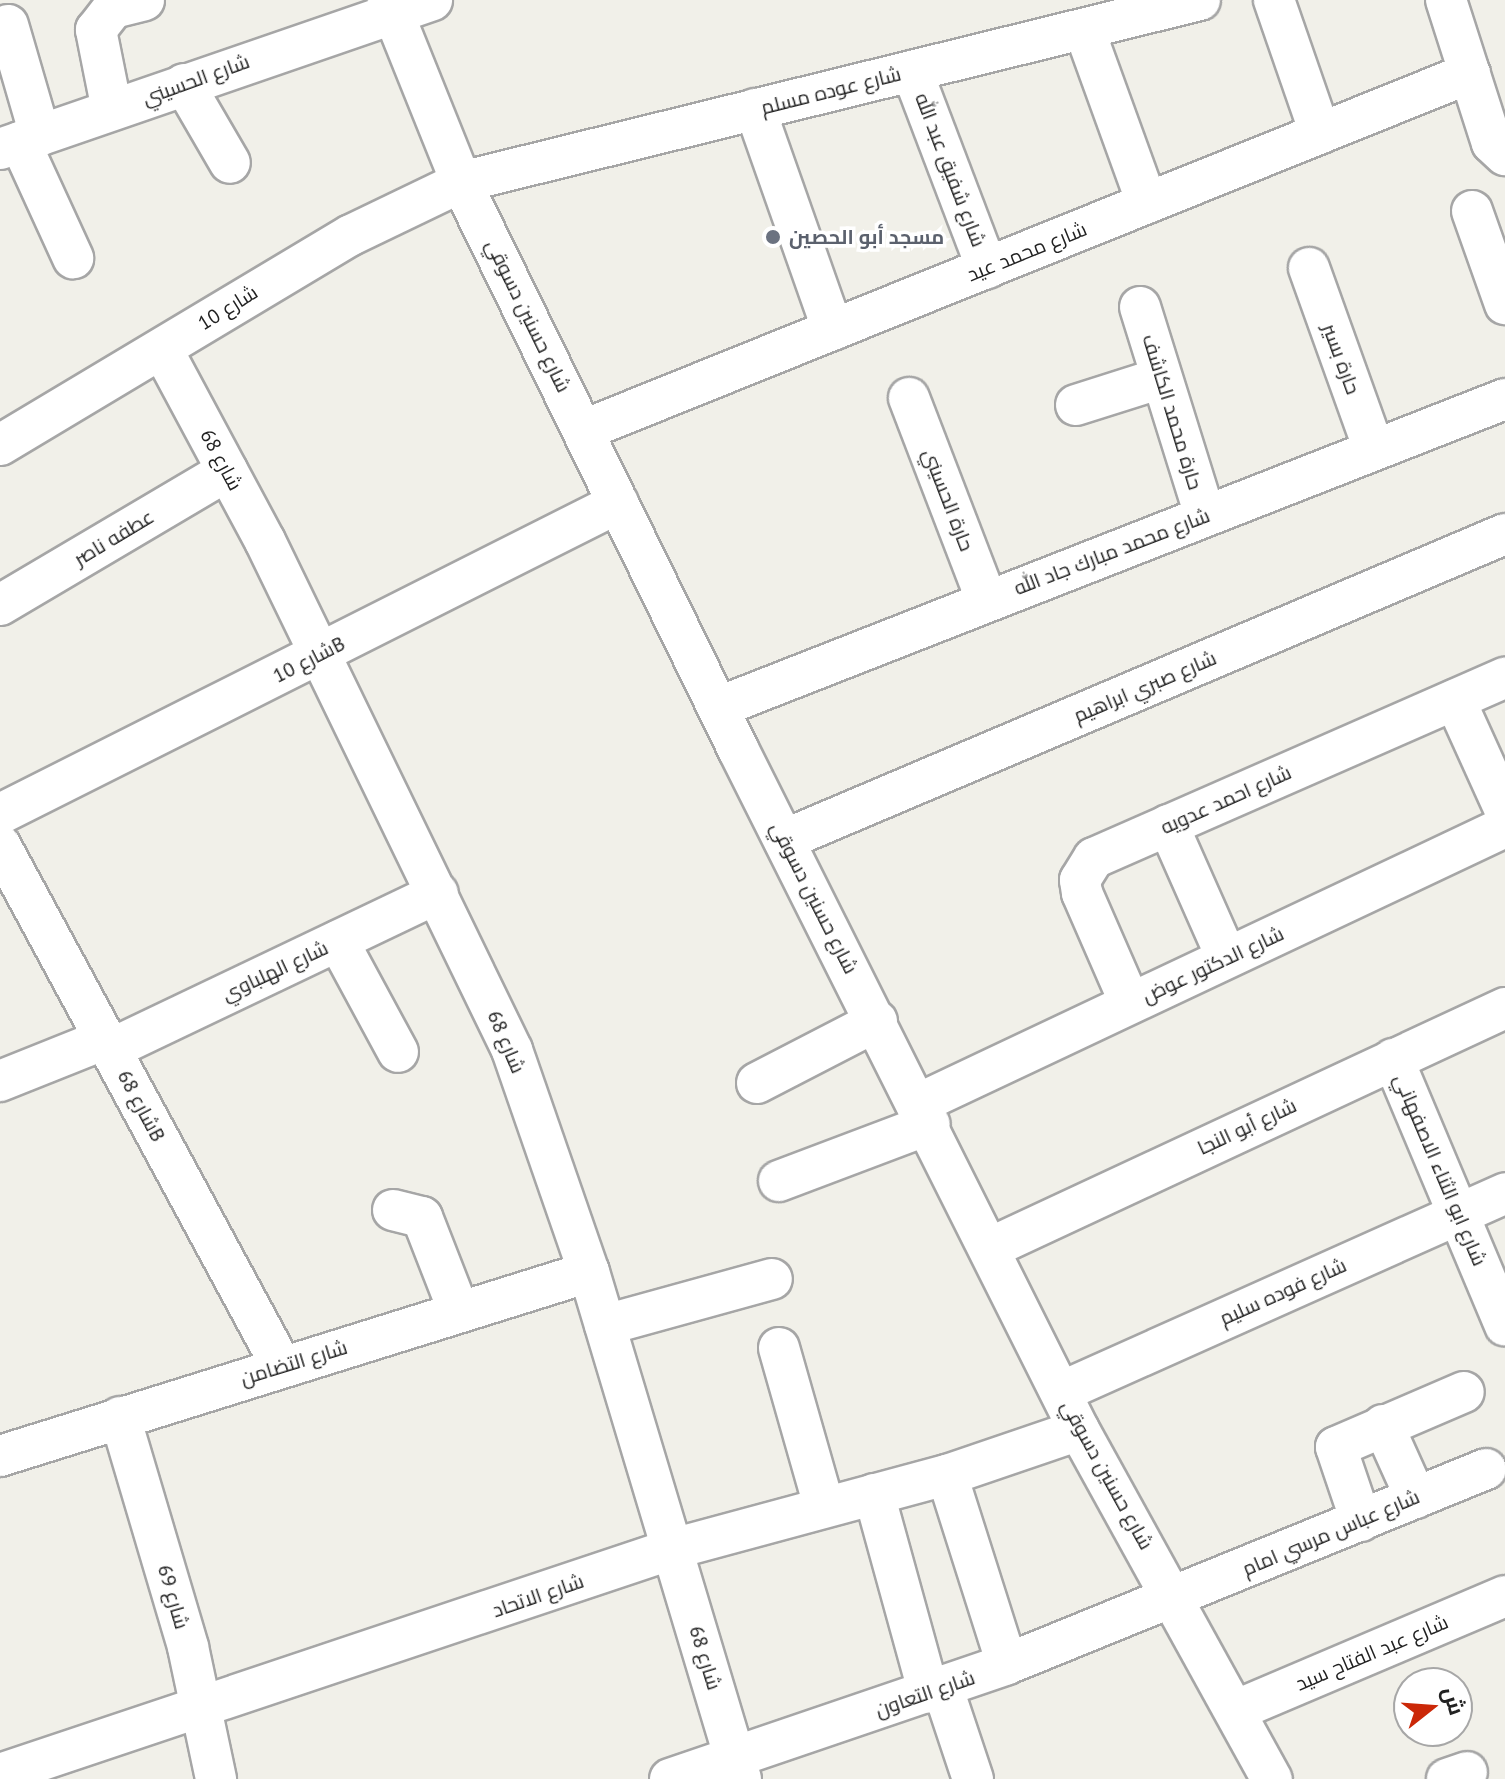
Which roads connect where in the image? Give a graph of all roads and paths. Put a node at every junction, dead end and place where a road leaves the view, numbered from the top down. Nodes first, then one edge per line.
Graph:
1 (144, 0) edge
2 (432, 0) edge
3 (1200, 0) edge
4 (1274, 0) edge
5 (1446, 0) edge
6 (390, 5) edge
7 (8, 25) dead end
8 (1084, 29) junction
9 (912, 71) junction
10 (1470, 73) junction
11 (184, 84) junction
12 (755, 109) junction
13 (112, 110) junction
14 (1320, 133) junction
15 (20, 142) edge
16 (1505, 155) edge
17 (230, 163) dead end
18 (461, 182) junction
19 (1147, 203) junction
20 (1472, 211) dead end
21 (73, 258) dead end
22 (987, 268) junction
23 (1309, 268) dead end
24 (1505, 304) edge
25 (1140, 307) dead end
26 (833, 330) junction
27 (162, 349) junction
28 (1161, 378) junction
29 (909, 398) dead end
30 (1505, 399) edge
31 (1076, 405) dead end
32 (584, 430) junction
33 (0, 445) edge
34 (1374, 450) junction
35 (227, 471) junction
36 (618, 503) junction
37 (1205, 516) junction
38 (1505, 534) edge
39 (987, 601) junction
40 (0, 605) edge
41 (320, 655) junction
42 (1505, 678) edge
43 (1455, 700) junction
44 (719, 707) junction
45 (1505, 810) edge
46 (0, 814) edge
47 (1168, 825) junction
48 (1505, 827) edge
49 (784, 840) junction
50 (0, 845) edge
51 (438, 893) junction
52 (338, 941) junction
53 (1227, 958) junction
54 (1130, 1003) junction
55 (1505, 1008) edge
56 (877, 1021) junction
57 (108, 1044) junction
58 (398, 1052) dead end
59 (1393, 1059) junction
60 (0, 1081) edge
61 (757, 1083) dead end
62 (925, 1113) junction
63 (779, 1181) dead end
64 (1505, 1193) edge
65 (393, 1210) dead end
66 (1458, 1214) junction
67 (990, 1248) junction
68 (589, 1272) junction
69 (772, 1279) dead end
70 (459, 1312) junction
71 (605, 1325) junction
72 (1505, 1325) edge
73 (779, 1348) dead end
74 (282, 1367) junction
75 (1061, 1392) junction
76 (1464, 1392) dead end
77 (120, 1417) junction
78 (1383, 1425) junction
79 (1079, 1430) junction
80 (0, 1455) edge
81 (1486, 1469) dead end
82 (947, 1475) junction
83 (874, 1494) junction
84 (1416, 1498) junction
85 (824, 1506) junction
86 (1361, 1521) junction
87 (672, 1549) junction
88 (1505, 1596) edge
89 (1176, 1598) junction
90 (1007, 1664) junction
91 (936, 1691) junction
92 (1239, 1709) junction
93 (200, 1713) junction
94 (738, 1769) edge
95 (0, 1774) edge
96 (216, 1779) edge
97 (670, 1779) edge
98 (973, 1779) edge
99 (1272, 1779) edge

1 - 13 street
2 - 6 street, شارع الحسيني
3 - 8 street, شارع عوده مسلم
4 - 14 street
5 - 10 street
6 - 11 street, شارع الحسيني
6 - 18 street, شارع حسنين دسوقي
7 - 15 street
8 - 9 street, شارع عوده مسلم
8 - 19 street
9 - 12 street, شارع عوده مسلم
9 - 22 street, شارع شفيق عبد الله
10 - 14 street, شارع محمد عيد
10 - 16 street
11 - 13 street, شارع الحسيني
11 - 17 street
12 - 18 street, شارع عوده مسلم
12 - 26 street
13 - 15 street, شارع الحسيني
14 - 19 street, شارع محمد عيد
15 - 21 street
18 - 27 street, شارع 10
18 - 32 street, شارع حسنين دسوقي
19 - 22 street, شارع محمد عيد
20 - 24 street
22 - 26 street, شارع محمد عيد
23 - 34 street, حارة بسير
25 - 28 street, حارة محمد الكاشف
26 - 32 street, شارع محمد عيد
27 - 33 street, شارع 10
27 - 35 street, شارع 68
28 - 31 street
28 - 37 street, حارة محمد الكاشف
29 - 39 street, حارة الحسيني
30 - 34 street, شارع محمد مبارك جاد الله
32 - 36 street, شارع حسنين دسوقي
34 - 37 street, شارع محمد مبارك جاد الله
35 - 40 street, عطفه ناصر
35 - 41 street, شارع 68
36 - 41 street, شارع 10B
36 - 44 street, شارع حسنين دسوقي
37 - 39 street, شارع محمد مبارك جاد الله
38 - 49 street, شارع صبري ابراهيم
39 - 44 street, شارع محمد مبارك جاد الله
41 - 46 street, شارع 10B
41 - 51 street, شارع 68
42 - 43 street, شارع احمد عدويه
43 - 45 street
43 - 47 street, شارع احمد عدويه
44 - 49 street, شارع حسنين دسوقي
47 - 53 street
47 - 54 street, شارع احمد عدويه
48 - 53 street, شارع الدكتور عوض
49 - 56 street, شارع حسنين دسوقي
50 - 57 street, شارع 68B
51 - 52 street, شارع الهلباوي
51 - 68 street, شارع 68
52 - 57 street, شارع الهلباوي
52 - 58 street
53 - 54 street, شارع الدكتور عوض
54 - 62 street, شارع الدكتور عوض
55 - 59 street, شارع أبو النجا
56 - 61 street
56 - 62 street, شارع حسنين دسوقي
57 - 60 street, شارع الهلباوي
57 - 74 street, شارع 68B
59 - 66 street, شارع ابو الثناء الاصفهاني
59 - 67 street, شارع أبو النجا
62 - 63 street, شارع الدكتور عوض
62 - 67 street, شارع حسنين دسوقي
64 - 66 street, شارع فوده سليم
65 - 70 street
66 - 72 street, شارع ابو الثناء الاصفهاني
66 - 75 street, شارع فوده سليم
67 - 75 street, شارع حسنين دسوقي
68 - 70 street, شارع التضامن
68 - 71 street, شارع 68
69 - 71 street
70 - 74 street, شارع التضامن
71 - 87 street, شارع 68
73 - 85 street
74 - 77 street, شارع التضامن
75 - 79 street, شارع حسنين دسوقي
76 - 78 street
77 - 80 street, شارع التضامن
77 - 93 street, شارع 69
78 - 84 street
78 - 86 street
79 - 82 street, شارع الاتحاد
79 - 89 street, شارع حسنين دسوقي
81 - 84 street, شارع عباس مرسي امام
82 - 83 street, شارع الاتحاد
82 - 90 street
83 - 85 street, شارع الاتحاد
83 - 91 street
84 - 86 street, شارع عباس مرسي امام
85 - 87 street, شارع الاتحاد
86 - 89 street, شارع عباس مرسي امام
87 - 93 street, شارع الاتحاد
87 - 94 street, شارع 68
88 - 92 street, شارع عبد الفتاح سيد
89 - 90 street, شارع التعاون
89 - 92 street, شارع حسنين دسوقي
90 - 91 street, شارع التعاون
91 - 94 street, شارع التعاون
91 - 98 street
92 - 99 street, شارع حسنين دسوقي
93 - 95 street, شارع الاتحاد
93 - 96 street, شارع 69
94 - 97 street, شارع التعاون

